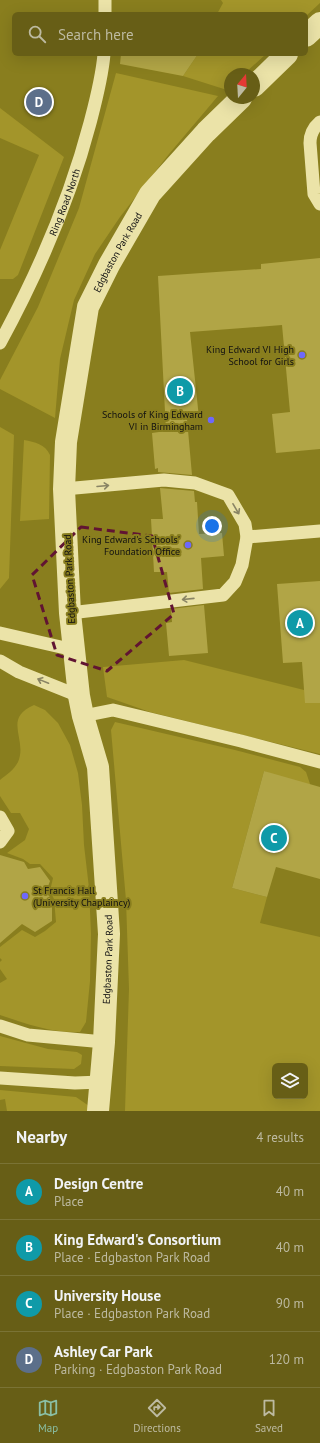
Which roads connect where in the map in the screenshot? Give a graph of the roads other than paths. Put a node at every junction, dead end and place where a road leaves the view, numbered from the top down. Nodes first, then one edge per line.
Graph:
1 (104, 0) edge
2 (105, 12) edge
3 (320, 23) edge
4 (308, 34) edge
5 (104, 56) edge
6 (285, 56) edge
7 (260, 80) edge
8 (236, 104) edge
9 (320, 122) edge
10 (320, 204) edge
11 (0, 343) edge
12 (64, 489) junction
13 (320, 531) edge
14 (247, 537) junction
15 (70, 613) junction
16 (0, 632) edge
17 (74, 650) junction
18 (0, 661) edge
19 (81, 706) junction
20 (320, 762) edge
21 (0, 817) edge
22 (0, 842) edge
23 (0, 1026) edge
24 (104, 1042) junction
25 (0, 1078) edge
26 (101, 1082) junction
27 (98, 1111) edge

1 - 2 lane
3 - 4 street
5 - 11 lane, Ring Road North
6 - 7 street
8 - 12 street, Edgbaston Park Road
9 - 10 lane
12 -> 14 lane
12 - 15 street, Edgbaston Park Road
13 - 14 lane
14 -> 15 lane
15 - 17 street, Edgbaston Park Road
16 - 17 lane
17 - 19 street, Edgbaston Park Road
19 -> 18 lane
19 - 20 lane
19 - 24 street, Edgbaston Park Road
21 - 22 lane
23 - 24 lane
24 - 26 street, Edgbaston Park Road
25 - 26 lane
26 - 27 street, Edgbaston Park Road

